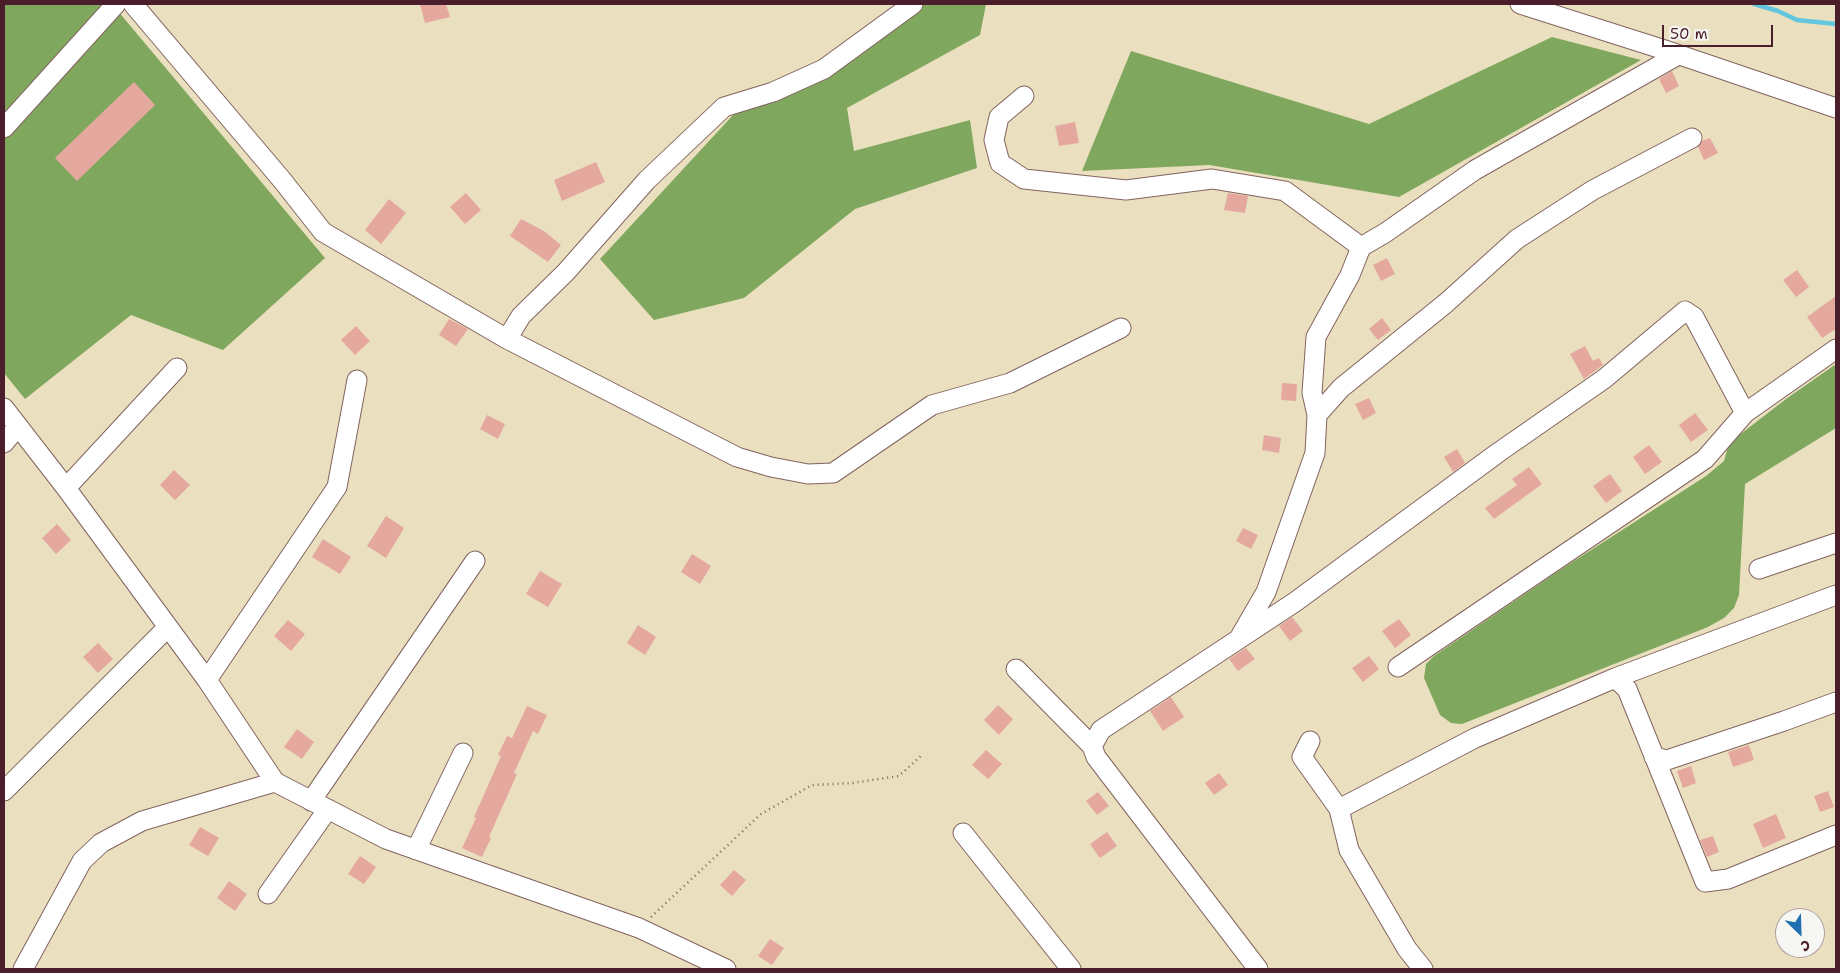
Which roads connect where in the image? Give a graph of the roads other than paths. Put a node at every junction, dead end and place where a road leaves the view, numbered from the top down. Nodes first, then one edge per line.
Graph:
1 (116, 4) edge
2 (132, 4) edge
3 (913, 4) edge
4 (1520, 4) edge
5 (1678, 55) junction
6 (1024, 96) dead end
7 (1836, 108) edge
8 (4, 128) edge
9 (1692, 138) dead end
10 (1361, 247) junction
11 (1121, 328) dead end
12 (507, 339) junction
13 (1836, 349) edge
14 (177, 368) dead end
15 (357, 380) dead end
16 (4, 408) edge
17 (1745, 413) junction
18 (1316, 415) junction
19 (18, 426) junction
20 (4, 444) edge
21 (66, 488) junction
22 (1836, 543) edge
23 (475, 561) dead end
24 (1760, 569) dead end
25 (1836, 595) edge
26 (167, 628) junction
27 (1240, 638) junction
28 (1398, 666) dead end
29 (1016, 670) dead end
30 (1615, 678) junction
31 (206, 680) junction
32 (1836, 702) edge
33 (1310, 741) dead end
34 (1092, 746) junction
35 (462, 753) dead end
36 (1654, 758) junction
37 (275, 782) junction
38 (4, 791) edge
39 (311, 801) junction
40 (328, 809) junction
41 (1339, 809) junction
42 (963, 833) dead end
43 (1836, 835) edge
44 (416, 850) junction
45 (268, 894) dead end
46 (23, 969) edge
47 (726, 969) edge
48 (1070, 969) edge
49 (1258, 969) edge
50 (1423, 969) edge

1 - 8 street
2 - 12 street
3 - 12 street
4 - 5 street
5 - 7 street
5 - 10 street
6 - 10 street
9 - 18 street
10 - 18 street
11 - 12 street
13 - 17 street
14 - 21 street
15 - 31 street
16 - 19 street
17 - 27 street
17 - 28 street
18 - 27 street
19 - 20 street
19 - 21 street
21 - 26 street
22 - 24 street
23 - 39 street
25 - 30 street
26 - 31 street
26 - 38 street
27 - 34 street
29 - 34 street
30 - 36 street
30 - 41 street
31 - 37 street
32 - 36 street
33 - 41 street
34 - 49 street
35 - 44 street
36 - 43 street
37 - 39 street
37 - 46 street
39 - 40 street
40 - 44 street
40 - 45 street
41 - 50 street
42 - 48 street
44 - 47 street

